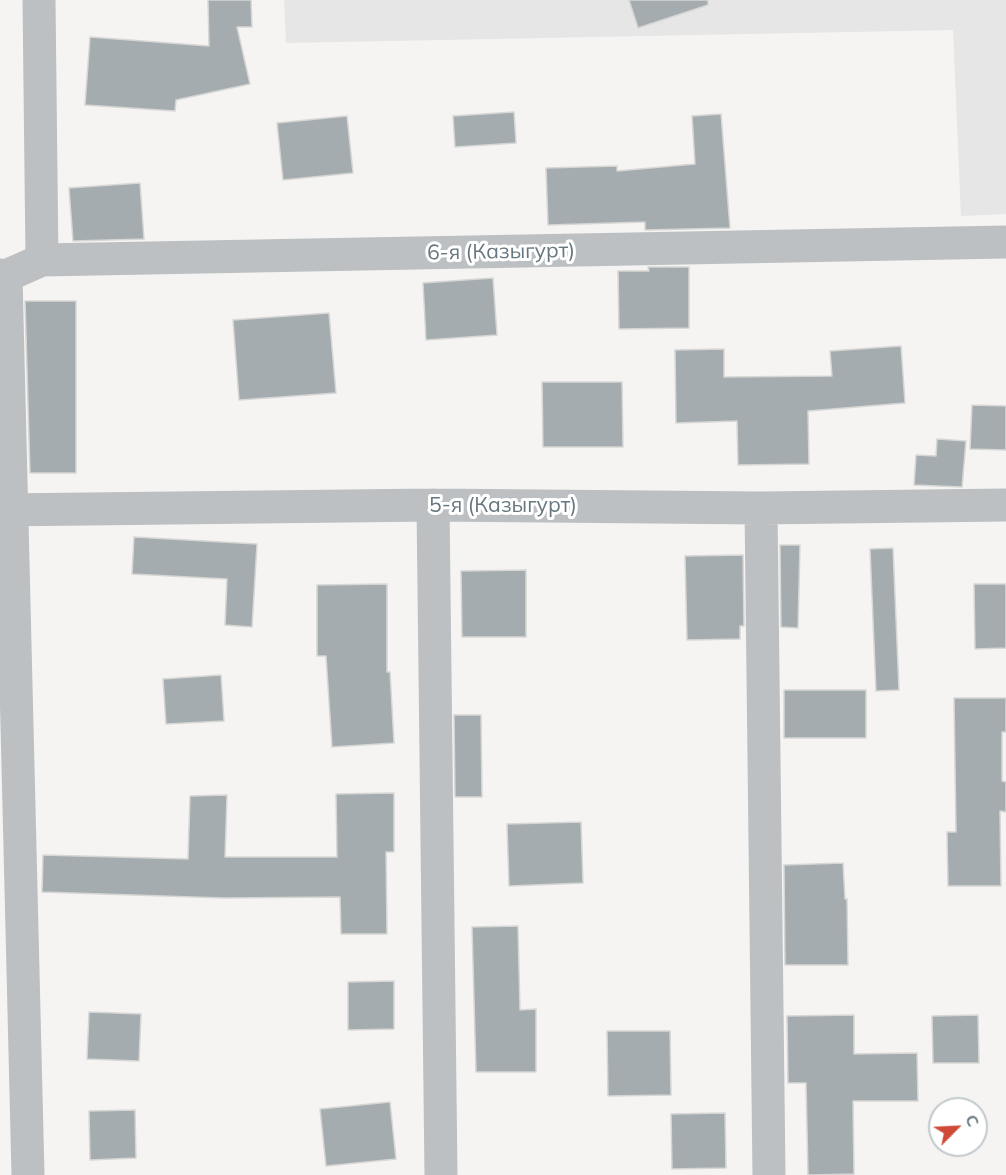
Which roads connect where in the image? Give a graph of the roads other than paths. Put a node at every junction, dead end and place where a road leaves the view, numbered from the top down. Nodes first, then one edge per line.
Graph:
1 (39, 0) edge
2 (1006, 242) edge
3 (42, 260) junction
4 (3, 275) edge
5 (433, 505) junction
6 (1006, 505) edge
7 (761, 508) junction
8 (6, 510) edge
9 (12, 967) edge
10 (28, 1175) edge
11 (441, 1175) edge
12 (769, 1175) edge

1 - 3 street
2 - 3 street, 6-я (Казыгурт)
3 - 4 street, 6-я (Казыгурт)
4 - 8 street
5 - 7 street, 5-я (Казыгурт)
5 - 8 street, 5-я (Казыгурт)
5 - 11 street
6 - 7 street, 5-я (Казыгурт)
7 - 12 street
8 - 9 street
9 - 10 street

